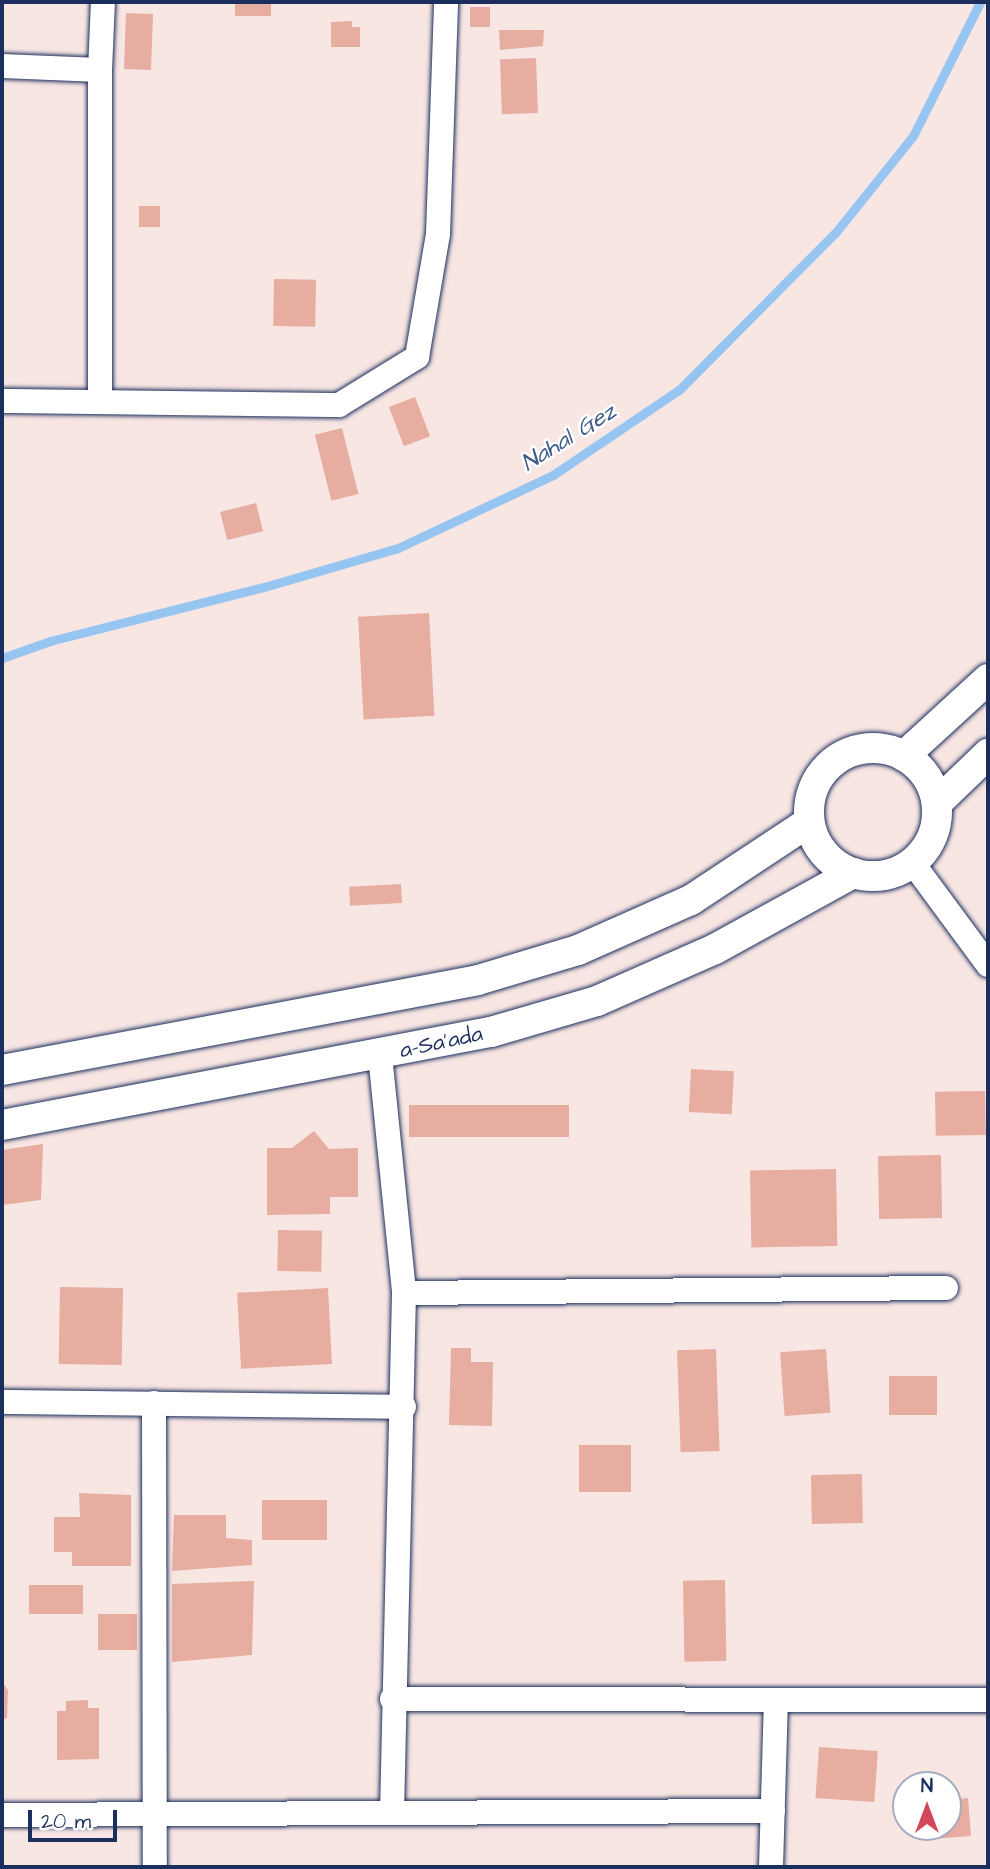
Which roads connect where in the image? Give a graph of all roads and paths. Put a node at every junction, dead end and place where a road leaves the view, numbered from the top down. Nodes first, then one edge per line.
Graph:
1 (103, 2) edge
2 (446, 2) edge
3 (2, 66) edge
4 (100, 70) junction
5 (2, 401) edge
6 (100, 402) junction
7 (988, 679) edge
8 (988, 754) edge
9 (904, 756) junction
10 (937, 803) junction
11 (809, 822) junction
12 (912, 862) junction
13 (853, 873) junction
14 (988, 965) edge
15 (380, 1055) junction
16 (2, 1070) edge
17 (2, 1125) edge
18 (946, 1289) dead end
19 (404, 1293) junction
20 (2, 1402) edge
21 (154, 1404) junction
22 (404, 1407) junction
23 (392, 1699) junction
24 (988, 1700) edge
25 (776, 1702) junction
26 (773, 1811) junction
27 (392, 1812) junction
28 (155, 1814) junction
29 (2, 1815) edge
30 (155, 1867) edge
31 (771, 1867) edge

1 - 4 street
2 - 6 street
3 - 4 street
4 - 6 street
5 - 6 street
7 - 9 street
8 - 10 street
9 - 10 street
9 - 11 street
10 - 12 street
11 - 13 street
11 - 16 street
12 - 13 street
12 - 14 street
13 - 15 street, a-Sa'ada
15 - 17 street, a-Sa'ada
15 - 19 street
18 - 19 street
19 - 22 street
20 - 21 street
21 - 22 street
21 - 28 street
22 - 23 street
23 - 25 street
23 - 27 street
24 - 25 street
25 - 26 street
26 - 27 street
26 - 31 street
27 - 28 street
28 - 29 street
28 - 30 street

